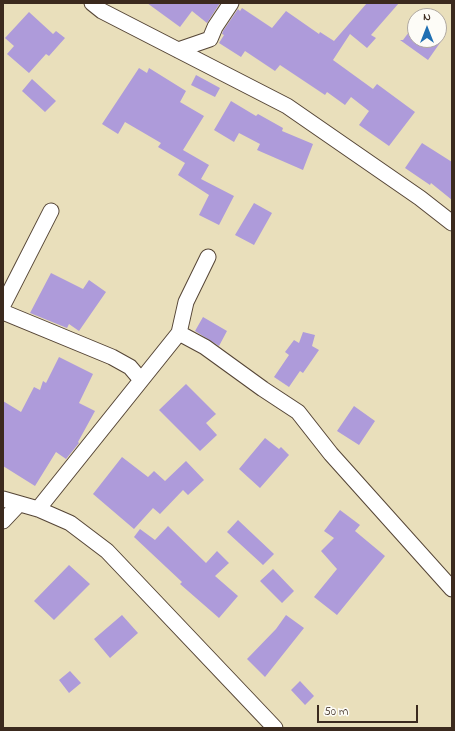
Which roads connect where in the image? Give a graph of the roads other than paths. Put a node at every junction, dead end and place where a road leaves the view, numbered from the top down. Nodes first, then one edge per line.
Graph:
1 (92, 3) edge
2 (231, 3) edge
3 (178, 50) junction
4 (51, 210) dead end
5 (452, 223) edge
6 (208, 257) dead end
7 (3, 305) edge
8 (3, 312) edge
9 (179, 333) junction
10 (141, 380) junction
11 (3, 499) edge
12 (19, 504) junction
13 (38, 509) junction
14 (3, 521) edge
15 (452, 589) edge
16 (275, 728) edge

1 - 3 street
2 - 3 street
3 - 5 street
4 - 7 street
6 - 9 street
8 - 10 street
9 - 10 street
9 - 15 street
10 - 13 street
11 - 12 street
12 - 13 street
12 - 14 street
13 - 16 street

